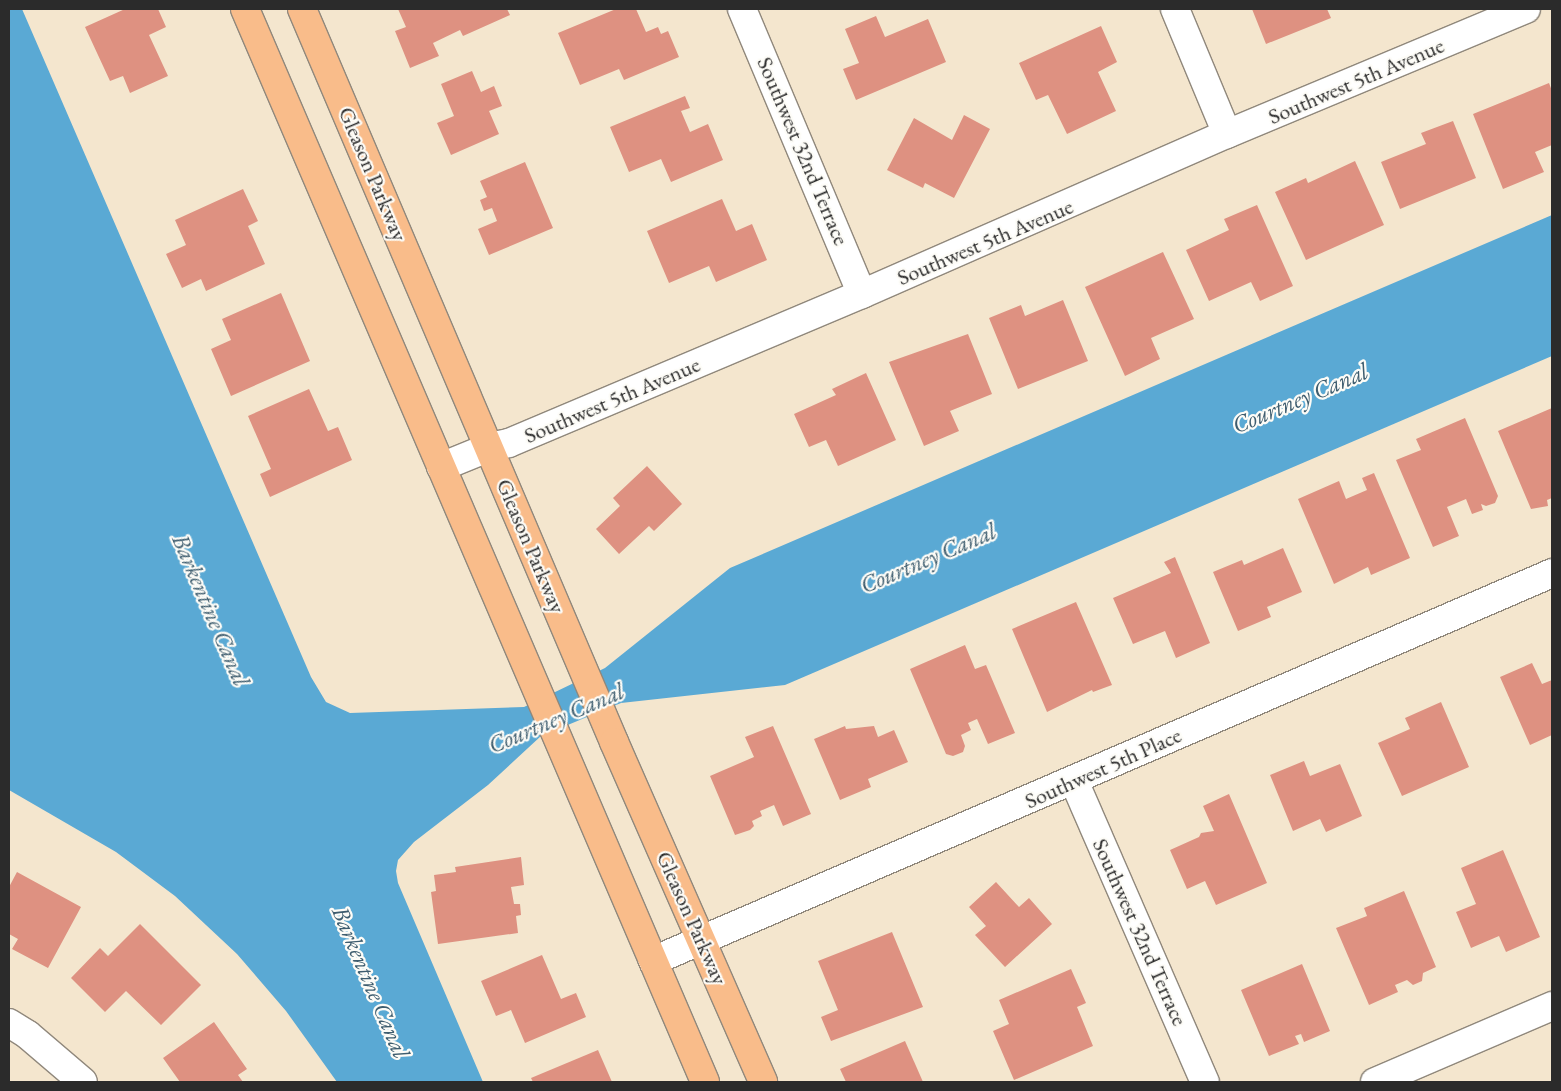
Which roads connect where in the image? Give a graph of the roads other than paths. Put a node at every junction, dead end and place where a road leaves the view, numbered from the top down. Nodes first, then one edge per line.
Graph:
1 (245, 9) edge
2 (302, 9) edge
3 (742, 9) edge
4 (1175, 9) edge
5 (1526, 9) edge
6 (1227, 134) junction
7 (862, 294) junction
8 (490, 447) junction
9 (441, 467) junction
10 (1552, 573) edge
11 (1074, 781) junction
12 (702, 939) junction
13 (653, 961) junction
14 (1552, 1006) edge
15 (9, 1023) edge
16 (83, 1082) edge
17 (705, 1082) edge
18 (763, 1082) edge
19 (1205, 1082) edge
20 (1375, 1082) edge

1 - 9 main road
2 - 8 main road, Gleason Parkway
3 - 7 street, Southwest 32nd Terrace
4 - 6 street
5 - 6 street, Southwest 5th Avenue
6 - 7 street, Southwest 5th Avenue
7 - 8 street, Southwest 5th Avenue
8 - 9 street, Southwest 5th Avenue
8 - 12 main road, Gleason Parkway
9 - 13 main road
10 - 11 street, Southwest 5th Place
11 - 12 street, Southwest 5th Place
11 - 19 street, Southwest 32nd Terrace
12 - 13 street, Southwest 5th Place
12 - 18 main road, Gleason Parkway
13 - 17 main road
14 - 20 street
15 - 16 street

